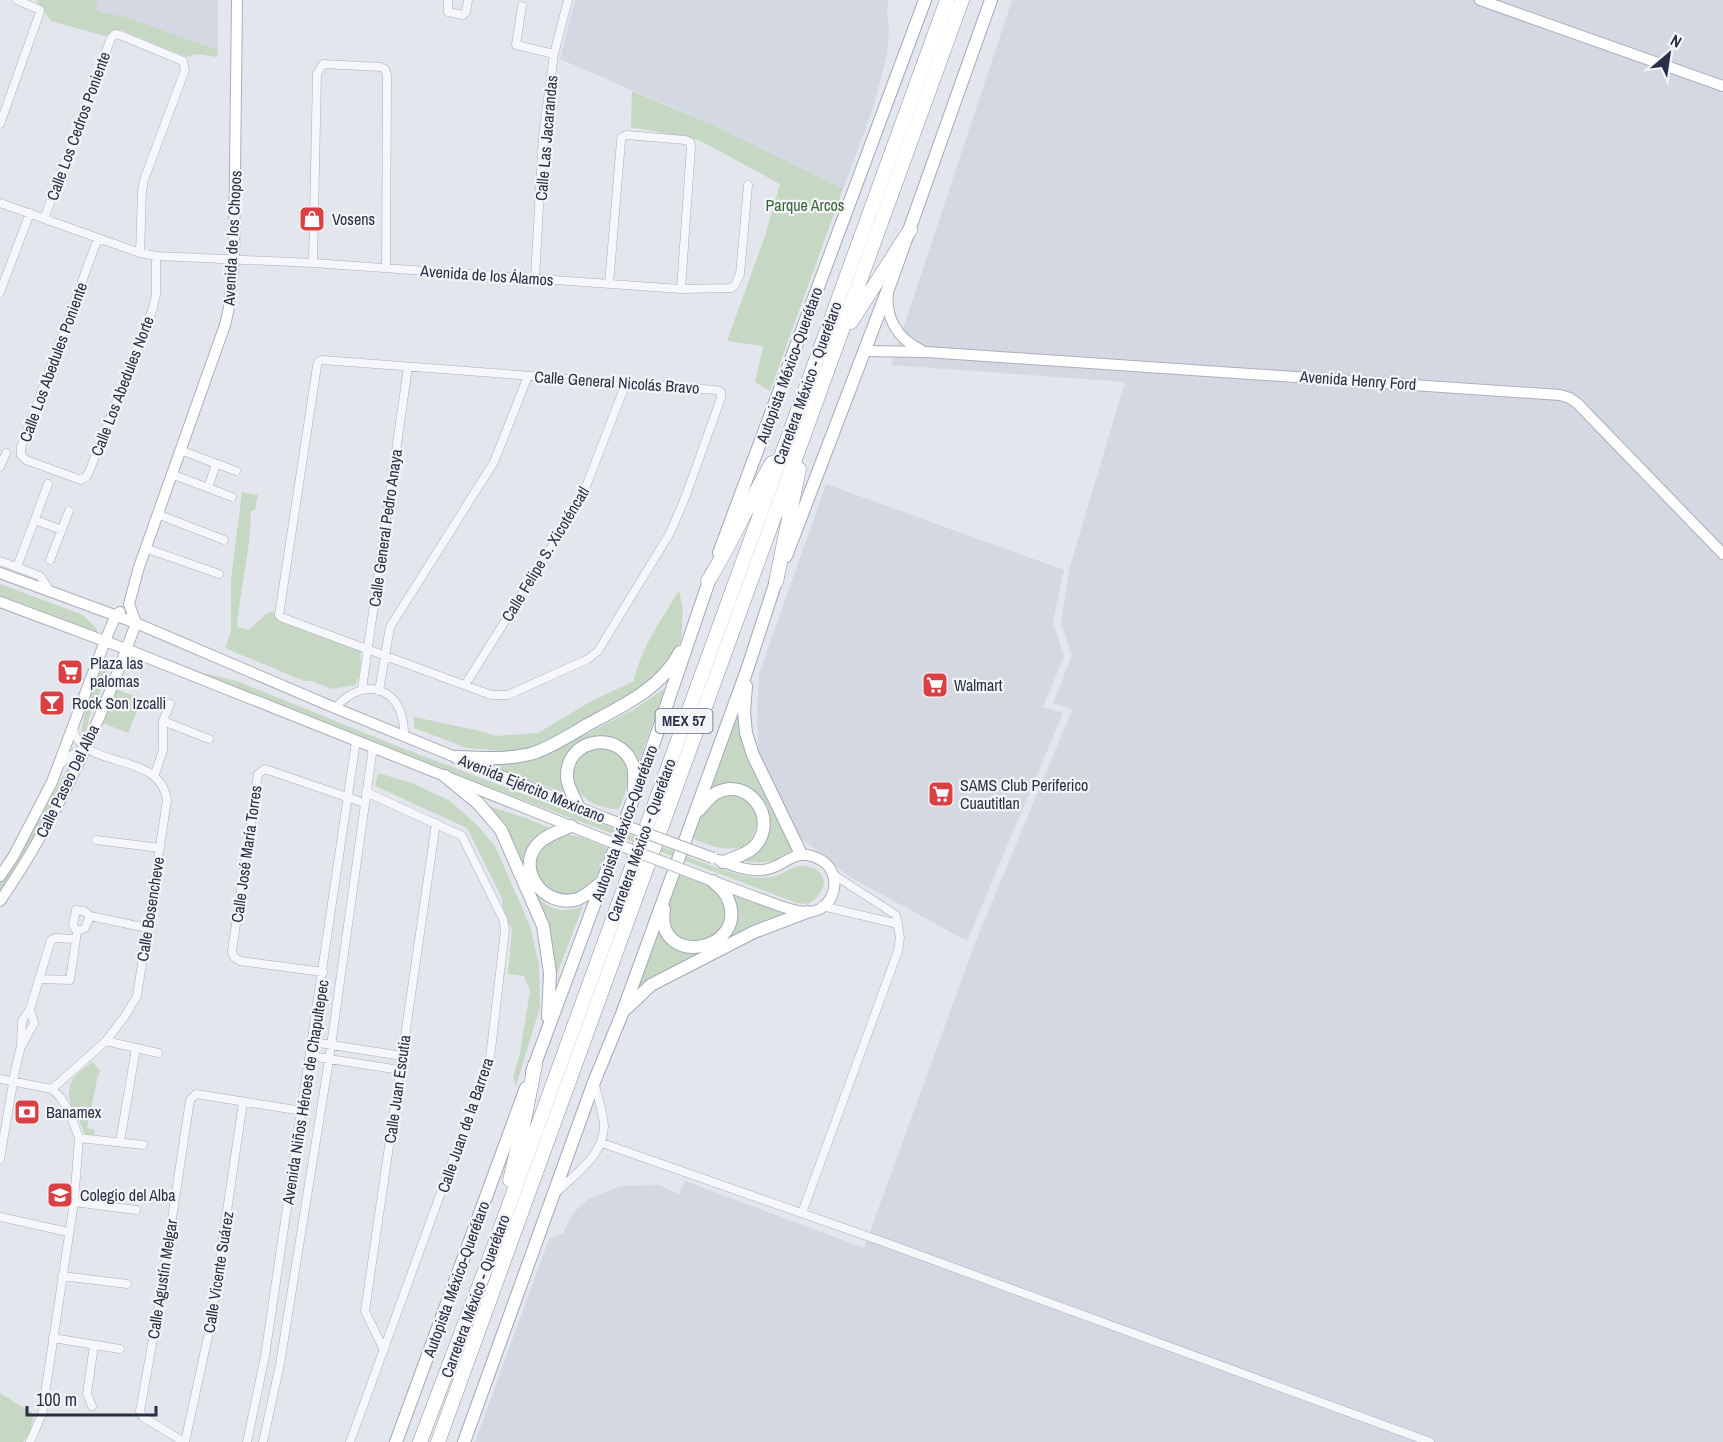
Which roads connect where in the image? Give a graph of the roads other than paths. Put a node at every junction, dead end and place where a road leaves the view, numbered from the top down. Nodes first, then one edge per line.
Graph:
1 (17, 0) edge
2 (237, 0) edge
3 (448, 0) edge
4 (468, 0) edge
5 (568, 0) edge
6 (925, 0) edge
7 (947, 0) edge
8 (962, 0) edge
9 (991, 0) edge
10 (1480, 0) edge
11 (522, 6) dead end
12 (555, 54) junction
13 (1723, 86) edge
14 (0, 124) edge
15 (748, 185) dead end
16 (0, 203) edge
17 (30, 213) junction
18 (44, 219) junction
19 (910, 230) junction
20 (98, 238) junction
21 (140, 253) junction
22 (156, 256) junction
23 (234, 259) junction
24 (313, 263) junction
25 (386, 268) junction
26 (535, 278) junction
27 (609, 284) junction
28 (890, 284) junction
29 (681, 289) junction
30 (0, 292) edge
31 (837, 344) junction
32 (864, 351) junction
33 (927, 352) junction
34 (408, 367) junction
35 (528, 376) junction
36 (626, 383) junction
37 (788, 435) junction
38 (803, 439) junction
39 (180, 450) junction
40 (6, 453) dead end
41 (216, 464) junction
42 (0, 467) edge
43 (51, 469) joint
44 (236, 471) dead end
45 (171, 474) junction
46 (48, 484) dead end
47 (208, 488) junction
48 (232, 497) dead end
49 (69, 511) dead end
50 (157, 514) junction
51 (35, 520) junction
52 (62, 530) junction
53 (225, 540) dead end
54 (1721, 546) edge
55 (145, 548) junction
56 (50, 560) dead end
57 (0, 561) edge
58 (17, 567) junction
59 (0, 573) edge
60 (219, 574) dead end
61 (708, 581) junction
62 (776, 582) junction
63 (50, 591) junction
64 (0, 602) edge
65 (129, 604) junction
66 (116, 615) junction
67 (136, 622) junction
68 (693, 627) junction
69 (105, 641) junction
70 (126, 649) junction
71 (368, 650) junction
72 (384, 656) junction
73 (747, 670) junction
74 (465, 685) junction
75 (362, 689) junction
76 (380, 691) junction
77 (170, 704) dead end
78 (335, 708) junction
79 (163, 721) junction
80 (73, 729) junction
81 (404, 735) junction
82 (208, 739) dead end
83 (356, 741) junction
84 (373, 747) junction
85 (85, 748) junction
86 (456, 757) junction
87 (59, 765) junction
88 (155, 774) junction
89 (445, 776) junction
90 (366, 792) junction
91 (634, 795) junction
92 (347, 797) junction
93 (364, 803) junction
94 (579, 808) junction
95 (696, 813) junction
96 (436, 823) junction
97 (571, 826) junction
98 (96, 840) dead end
99 (160, 848) junction
100 (801, 854) junction
101 (718, 860) junction
102 (834, 875) junction
103 (0, 876) edge
104 (713, 881) junction
105 (602, 882) junction
106 (668, 890) junction
107 (0, 901) edge
108 (822, 906) junction
109 (807, 912) junction
110 (90, 916) junction
111 (331, 921) junction
112 (347, 923) junction
113 (898, 924) junction
114 (147, 928) junction
115 (76, 936) junction
116 (323, 972) junction
117 (39, 979) junction
118 (30, 1009) junction
119 (622, 1014) junction
120 (548, 1029) junction
121 (106, 1041) junction
122 (313, 1042) junction
123 (331, 1045) junction
124 (21, 1046) junction
125 (136, 1048) junction
126 (158, 1053) dead end
127 (310, 1056) junction
128 (402, 1056) junction
129 (329, 1060) junction
130 (535, 1065) junction
131 (400, 1070) junction
132 (0, 1079) edge
133 (14, 1081) junction
134 (594, 1082) junction
135 (52, 1089) junction
136 (243, 1102) junction
137 (302, 1111) junction
138 (3, 1119) edge
139 (79, 1138) junction
140 (120, 1142) junction
141 (602, 1143) junction
142 (143, 1145) dead end
143 (0, 1159) edge
144 (554, 1195) junction
145 (74, 1202) junction
146 (136, 1210) dead end
147 (802, 1213) junction
148 (0, 1217) edge
149 (68, 1232) junction
150 (492, 1249) junction
151 (280, 1255) junction
152 (297, 1258) junction
153 (278, 1271) junction
154 (295, 1274) junction
155 (62, 1276) junction
156 (127, 1284) dead end
157 (53, 1338) junction
158 (94, 1345) junction
159 (120, 1349) dead end
160 (384, 1350) junction
161 (92, 1406) dead end
162 (30, 1442) edge
163 (185, 1442) edge
164 (247, 1442) edge
165 (263, 1442) edge
166 (350, 1442) edge
167 (396, 1442) edge
168 (420, 1442) edge
169 (438, 1442) edge
170 (464, 1442) edge
171 (1430, 1442) edge

1 - 14 street
2 - 23 street, Avenida de los Chopos
3 - 4 street
5 - 12 street, Calle Las Jacarandas
6 - 61 main road, Autopista México-Querétaro
7 - 37 highway, Carretera México - Querétaro / MEX 57
8 - 31 highway, Carretera México - Querétaro / MEX 57
9 - 19 main road
10 - 13 street
11 - 12 street
12 - 26 street, Calle Las Jacarandas
15 - 29 street, Avenida de los Álamos
16 - 17 street
17 - 18 street
17 - 30 street
18 - 20 street
18 - 21 street, Calle Los Cedros Poniente
19 - 28 main road
19 - 31 highway
20 - 21 street
20 - 43 street, Calle Los Abedules Poniente
21 - 22 street
22 - 23 street
22 - 43 street, Calle Los Abedules Norte
23 - 24 street, Avenida de los Álamos
23 - 39 street, Avenida de los Chopos
24 - 25 street, Avenida de los Álamos
24 - 25 street
25 - 26 street, Avenida de los Álamos
26 - 27 street, Avenida de los Álamos
27 - 29 street, Avenida de los Álamos
27 - 29 street
28 - 32 main road
28 - 33 street, Avenida Henry Ford
31 - 38 highway, Carretera México - Querétaro / MEX 57
32 - 33 street, Avenida Henry Ford
32 - 62 main road
33 - 54 street, Avenida Henry Ford
34 - 35 street, Calle General Nicolás Bravo
34 - 71 street, Calle General Pedro Anaya
34 - 71 street, Calle General Nicolás Bravo
35 - 36 street, Calle General Nicolás Bravo
35 - 72 street
36 - 74 street, Calle Felipe S. Xicoténcatl
36 - 74 street, Calle General Nicolás Bravo
37 - 61 highway
37 - 150 highway, Carretera México - Querétaro / MEX 57
38 - 62 highway
38 - 169 highway, Carretera México - Querétaro / MEX 57
39 - 41 street
39 - 45 street, Avenida de los Chopos
40 - 42 street
41 - 44 street
41 - 47 street
45 - 47 street
45 - 50 street, Avenida de los Chopos
46 - 51 street
47 - 48 street
49 - 52 street
50 - 53 street
50 - 55 street, Avenida de los Chopos
51 - 52 street
51 - 58 street
52 - 56 street
55 - 60 street
55 - 65 street, Avenida de los Chopos
57 - 58 street
58 - 63 street
59 - 63 street, Avenida Ejército Mexicano
61 - 68 main road, Autopista México-Querétaro
62 - 73 main road
63 - 66 street, Avenida Ejército Mexicano
64 - 69 street, Avenida Ejército Mexicano
65 - 66 street
65 - 67 street
66 - 67 street, Avenida Ejército Mexicano
66 - 69 street, Calle Paseo Del Alba
67 - 70 street, Calle Paseo Del Alba
67 - 78 street, Avenida Ejército Mexicano
68 - 86 main road
68 - 91 main road, Autopista México-Querétaro
69 - 70 street, Avenida Ejército Mexicano
69 - 80 street, Calle Paseo Del Alba
70 - 83 street, Avenida Ejército Mexicano
70 - 85 street, Calle Paseo Del Alba
71 - 72 street, Calle General Nicolás Bravo
71 - 75 street, Calle General Pedro Anaya
72 - 74 street, Calle General Nicolás Bravo
72 - 76 street
73 - 95 main road
73 - 100 main road
75 - 76 street
75 - 78 street
76 - 81 street
77 - 79 street
78 - 81 street, Avenida Ejército Mexicano
79 - 82 street
79 - 88 street
80 - 85 street
80 - 87 street, Calle Paseo Del Alba
81 - 86 street, Avenida Ejército Mexicano
83 - 84 street, Avenida Ejército Mexicano
83 - 92 street, Avenida Niños Héroes de Chapultepec
84 - 89 street, Avenida Ejército Mexicano
84 - 90 street, Avenida Niños Héroes de Chapultepec
85 - 87 street
85 - 88 street
85 - 107 street, Calle Paseo Del Alba
86 - 94 street, Avenida Ejército Mexicano
87 - 103 street, Calle Paseo Del Alba
88 - 99 street, Calle Bosencheve
89 - 97 street, Avenida Ejército Mexicano
89 - 120 main road
90 - 93 street, Avenida Niños Héroes de Chapultepec
90 - 96 street, Calle Juan de la Barrera
91 - 94 main road
91 - 105 main road, Autopista México-Querétaro
92 - 93 street, Calle José María Torres
92 - 111 street, Avenida Niños Héroes de Chapultepec
92 - 116 street, Calle José María Torres
93 - 112 street, Avenida Niños Héroes de Chapultepec
94 - 101 street, Avenida Ejército Mexicano, bridge
95 - 101 main road
95 - 106 main road
96 - 128 street, Calle Juan Escutia
96 - 160 street, Calle Juan de la Barrera
97 - 104 street, Avenida Ejército Mexicano, bridge
97 - 105 main road
98 - 99 street
99 - 114 street, Calle Bosencheve
100 - 101 street, Avenida Ejército Mexicano
100 - 102 street
102 - 108 street
102 - 113 street
104 - 106 main road
104 - 109 street, Avenida Ejército Mexicano
105 - 120 main road, Autopista México-Querétaro
106 - 119 main road
108 - 109 street
108 - 113 street
109 - 119 main road
110 - 114 street
110 - 115 street
110 - 115 street
111 - 112 street
111 - 116 street, Avenida Niños Héroes de Chapultepec
112 - 123 street, Avenida Niños Héroes de Chapultepec
113 - 147 street
114 - 121 street, Calle Bosencheve
115 - 117 street
115 - 117 street
116 - 122 street, Avenida Niños Héroes de Chapultepec
117 - 118 street
118 - 124 street
118 - 124 street
119 - 134 main road
120 - 130 main road, Autopista México-Querétaro
121 - 125 street
121 - 135 street, Calle Bosencheve
122 - 123 street
122 - 127 street, Avenida Niños Héroes de Chapultepec
123 - 128 street
123 - 129 street, Avenida Niños Héroes de Chapultepec
124 - 133 street
125 - 126 street
125 - 140 street
127 - 129 street
127 - 137 street, Avenida Niños Héroes de Chapultepec
128 - 131 street, Calle Juan Escutia
129 - 131 street
129 - 152 street, Avenida Niños Héroes de Chapultepec
130 - 150 highway
130 - 167 main road, Autopista México-Querétaro
131 - 160 street, Calle Juan Escutia
132 - 133 street
133 - 135 street
133 - 138 street
134 - 141 street
134 - 144 main road
135 - 139 street
136 - 137 street, Calle Agustín Melgar
136 - 163 street, Calle Vicente Suárez
136 - 163 street, Calle Agustín Melgar
137 - 151 street, Avenida Niños Héroes de Chapultepec
138 - 143 street
139 - 140 street
139 - 145 street
140 - 142 street
141 - 144 street
141 - 147 street
144 - 170 main road
145 - 146 street
145 - 149 street
147 - 171 street
148 - 149 street
149 - 155 street
150 - 168 highway, Carretera México - Querétaro / MEX 57
151 - 152 street
151 - 153 street, Avenida Niños Héroes de Chapultepec
152 - 154 street, Avenida Niños Héroes de Chapultepec
153 - 154 street
153 - 164 street, Avenida Niños Héroes de Chapultepec
154 - 165 street, Avenida Niños Héroes de Chapultepec
155 - 156 street
155 - 157 street
157 - 158 street
157 - 162 street
158 - 159 street
158 - 161 street
160 - 166 street, Calle Juan de la Barrera

